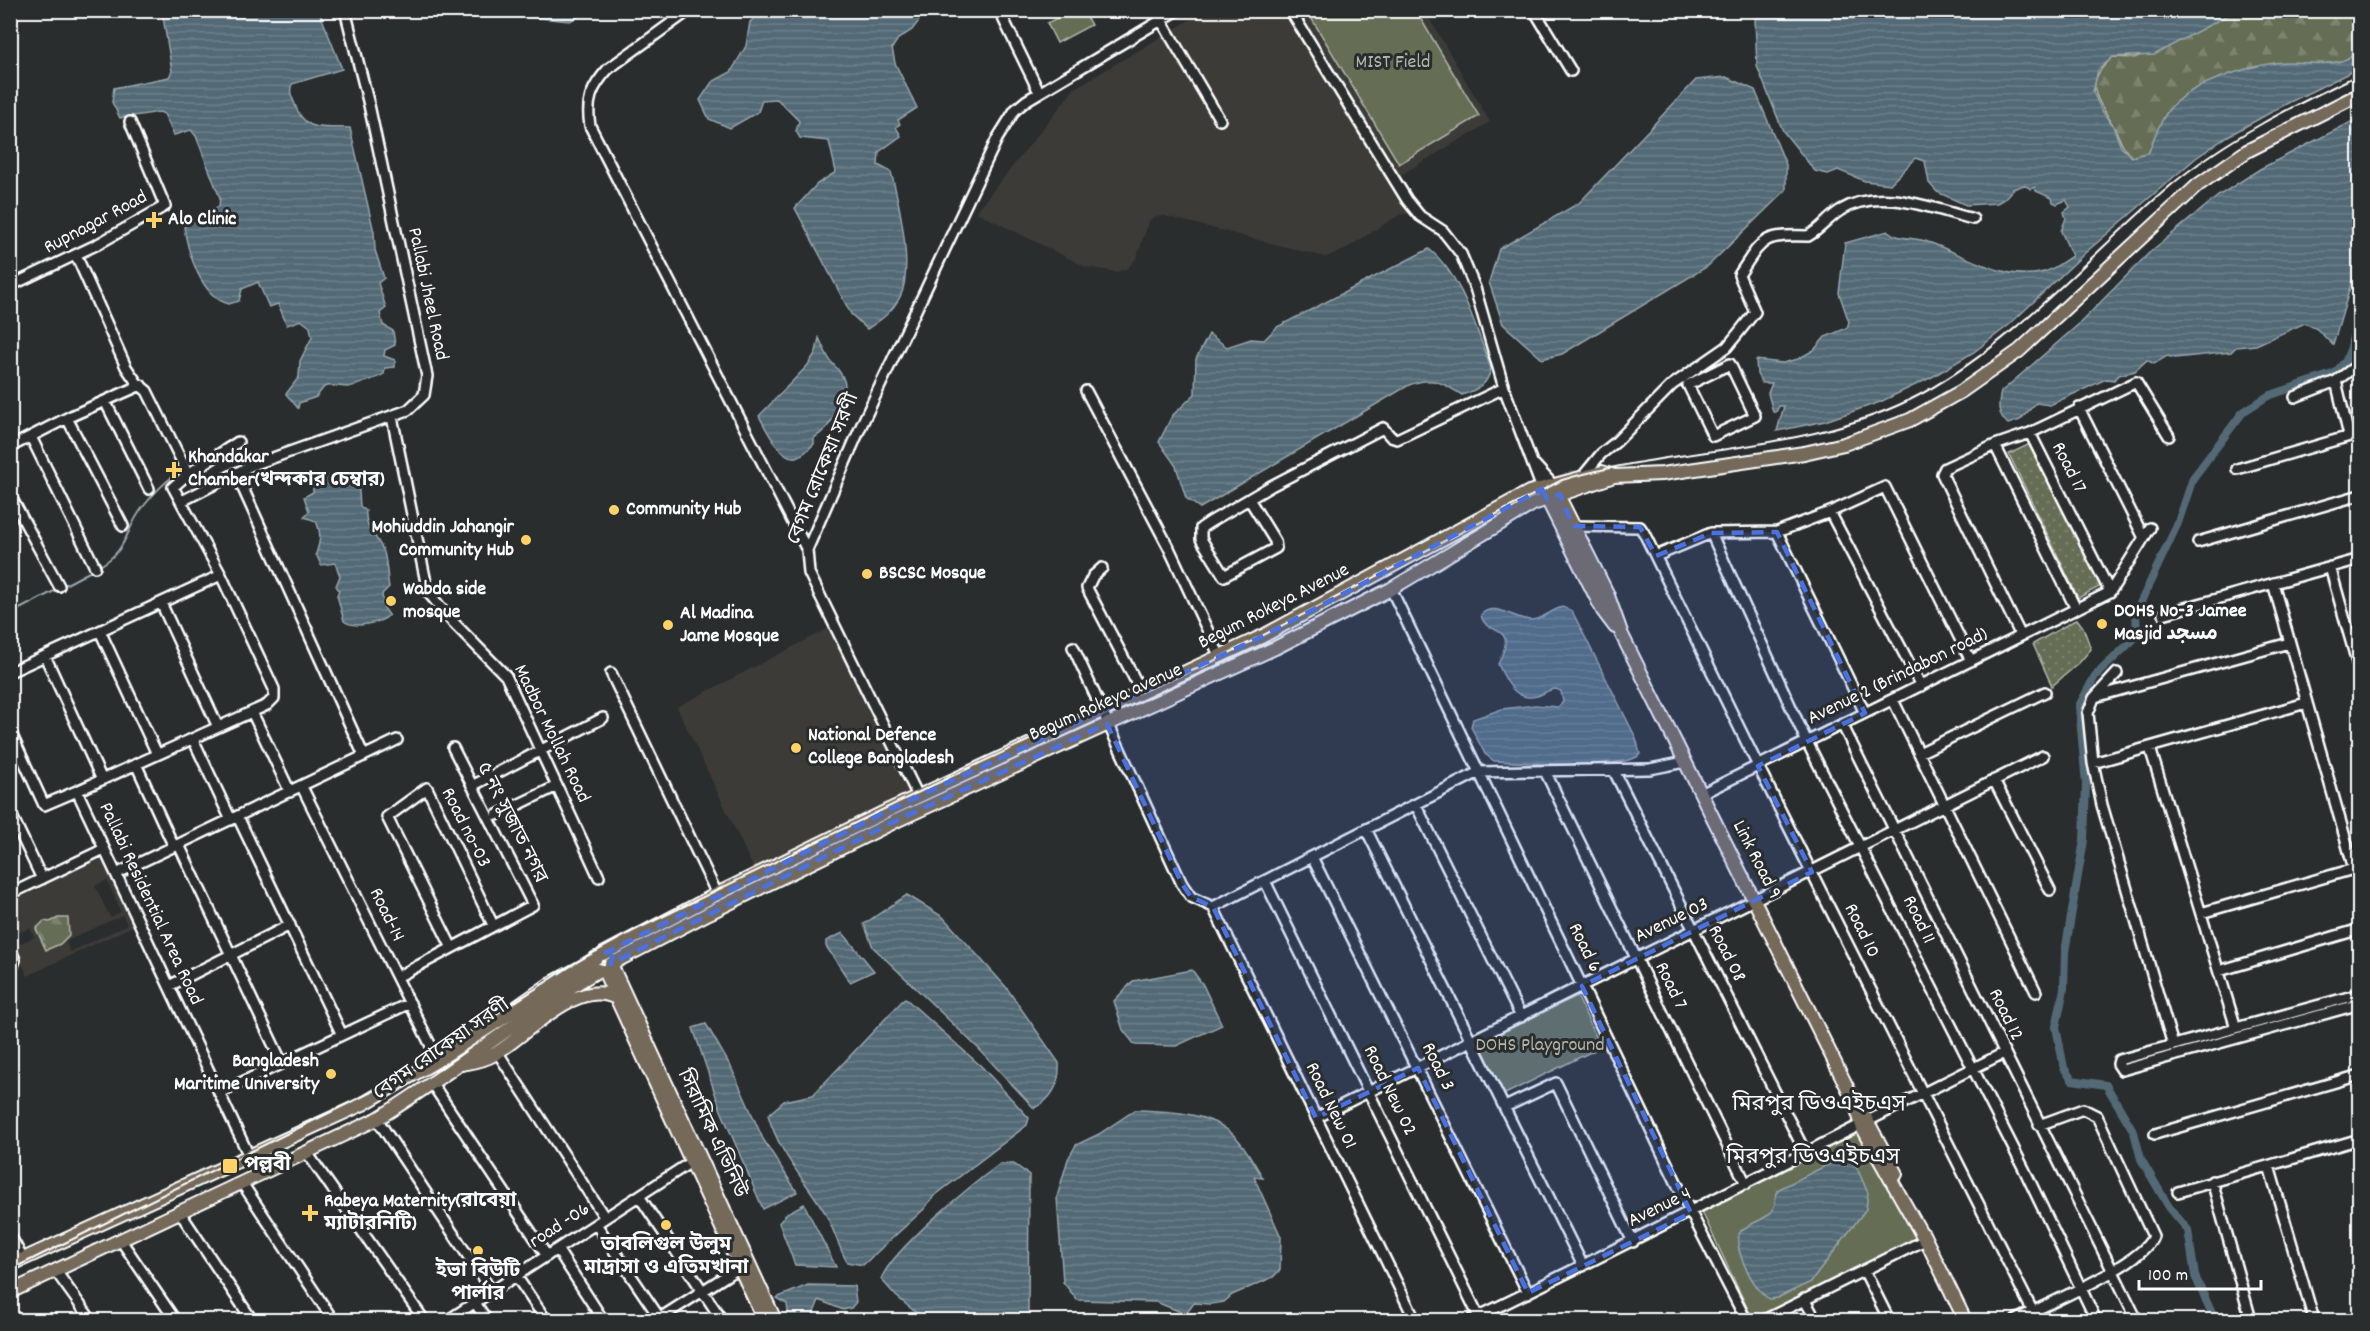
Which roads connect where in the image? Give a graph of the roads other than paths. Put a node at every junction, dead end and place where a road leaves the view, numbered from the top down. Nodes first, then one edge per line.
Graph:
1 (345, 10) edge
2 (999, 10) edge
3 (1155, 10) edge
4 (1178, 10) edge
5 (1290, 10) edge
6 (1534, 10) edge
7 (684, 14) dead end
8 (1161, 20) junction
9 (1571, 71) dead end
10 (1039, 92) junction
11 (2360, 94) edge
12 (1220, 120) dead end
13 (130, 122) dead end
14 (1973, 219) dead end
15 (76, 255) junction
16 (10, 286) edge
17 (2360, 363) edge
18 (1702, 364) junction
19 (1708, 374) junction
20 (2336, 381) junction
21 (141, 385) junction
22 (1504, 388) junction
23 (1086, 391) dead end
24 (2295, 397) dead end
25 (105, 401) junction
26 (2079, 408) junction
27 (392, 417) junction
28 (68, 420) junction
29 (2030, 433) junction
30 (2360, 433) edge
31 (2169, 436) dead end
32 (2349, 436) junction
33 (31, 437) junction
34 (238, 442) dead end
35 (1995, 444) junction
36 (10, 447) edge
37 (2237, 469) dead end
38 (236, 473) junction
39 (188, 474) junction
40 (1583, 476) junction
41 (1614, 476) junction
42 (149, 489) dead end
43 (1550, 492) junction
44 (10, 495) edge
45 (2360, 495) edge
46 (1249, 499) junction
47 (182, 501) junction
48 (1830, 512) junction
49 (123, 526) dead end
50 (1573, 526) junction
51 (2150, 528) dead end
52 (1777, 532) junction
53 (1711, 533) junction
54 (2144, 538) junction
55 (2198, 542) dead end
56 (807, 550) junction
57 (1656, 556) junction
58 (2360, 559) edge
59 (95, 567) dead end
60 (2330, 567) junction
61 (1102, 568) dead end
62 (221, 575) junction
63 (2273, 584) junction
64 (59, 586) dead end
65 (1391, 589) junction
66 (2110, 592) junction
67 (161, 603) junction
68 (2076, 609) junction
69 (2163, 614) dead end
70 (100, 631) junction
71 (1622, 635) junction
72 (2021, 636) junction
73 (2289, 643) junction
74 (1073, 647) dead end
75 (45, 656) junction
76 (1220, 657) junction
77 (1971, 661) junction
78 (10, 672) edge
79 (611, 672) dead end
80 (2117, 673) dead end
81 (2360, 673) edge
82 (1921, 686) junction
83 (2045, 692) dead end
84 (1142, 693) junction
85 (2094, 698) junction
86 (1893, 699) junction
87 (2306, 703) junction
88 (1101, 711) junction
89 (252, 712) junction
90 (1865, 713) junction
91 (603, 718) dead end
92 (1107, 724) junction
93 (1842, 724) junction
94 (218, 727) junction
95 (10, 731) edge
96 (192, 739) junction
97 (397, 740) dead end
98 (1807, 742) junction
99 (453, 748) dead end
100 (2150, 748) junction
101 (541, 751) junction
102 (1919, 753) junction
103 (158, 754) junction
104 (364, 756) junction
105 (2043, 756) dead end
106 (1685, 762) junction
107 (2093, 763) junction
108 (135, 764) junction
109 (1758, 766) junction
110 (1545, 771) junction
111 (1614, 771) junction
112 (1479, 772) junction
113 (102, 780) junction
114 (1994, 780) junction
115 (472, 786) junction
116 (556, 786) junction
117 (302, 787) junction
118 (77, 791) junction
119 (290, 792) junction
120 (1701, 794) junction
121 (918, 796) junction
122 (1416, 805) junction
123 (1945, 805) junction
124 (10, 812) edge
125 (497, 815) dead end
126 (235, 818) junction
127 (1366, 830) junction
128 (1893, 831) junction
129 (176, 846) junction
130 (1862, 846) junction
131 (104, 849) junction
132 (1312, 857) junction
133 (2357, 868) edge
134 (1812, 872) junction
135 (116, 874) junction
136 (599, 878) dead end
137 (42, 879) junction
138 (1265, 881) junction
139 (2050, 890) dead end
140 (10, 894) edge
141 (717, 894) junction
142 (1754, 900) junction
143 (1213, 907) junction
144 (2201, 913) junction
145 (290, 925) junction
146 (493, 925) junction
147 (2360, 929) edge
148 (1694, 930) junction
149 (451, 946) junction
150 (10, 948) edge
151 (230, 955) junction
152 (1637, 958) junction
153 (603, 963) junction
154 (2219, 971) junction
155 (10, 974) edge
156 (397, 977) junction
157 (169, 986) junction
158 (1582, 986) junction
159 (2036, 992) dead end
160 (2360, 994) edge
161 (616, 998) junction
162 (410, 1003) junction
163 (2360, 1004) edge
164 (1521, 1017) junction
165 (2236, 1028) junction
166 (638, 1033) junction
167 (342, 1035) junction
168 (1473, 1041) junction
169 (2174, 1045) junction
170 (498, 1053) junction
171 (2004, 1053) junction
172 (438, 1060) junction
173 (282, 1063) junction
174 (459, 1065) junction
175 (1418, 1068) junction
176 (1972, 1068) junction
177 (446, 1075) junction
178 (2360, 1075) edge
179 (433, 1085) junction
180 (1369, 1092) junction
181 (219, 1093) junction
182 (1922, 1093) junction
183 (1505, 1107) junction
184 (1316, 1118) junction
185 (377, 1119) junction
186 (1864, 1122) junction
187 (2039, 1125) junction
188 (2155, 1134) dead end
189 (2360, 1138) edge
190 (308, 1154) junction
191 (1806, 1154) junction
192 (249, 1156) junction
193 (692, 1162) junction
194 (2269, 1166) junction
195 (2212, 1181) junction
196 (242, 1183) junction
197 (1746, 1184) junction
198 (2178, 1192) dead end
199 (639, 1196) junction
200 (179, 1211) junction
201 (1691, 1213) junction
202 (601, 1221) junction
203 (10, 1235) edge
204 (120, 1239) junction
205 (1925, 1240) junction
206 (1633, 1242) junction
207 (557, 1249) junction
208 (547, 1256) junction
209 (23, 1259) junction
210 (10, 1265) edge
211 (1583, 1266) junction
212 (740, 1267) junction
213 (55, 1270) junction
214 (1864, 1270) junction
215 (2112, 1272) junction
216 (516, 1276) junction
217 (2080, 1289) junction
218 (10, 1292) edge
219 (492, 1292) junction
220 (703, 1292) junction
221 (1528, 1293) junction
222 (1804, 1299) junction
223 (475, 1303) junction
224 (2034, 1316) edge
225 (1475, 1318) edge
226 (2360, 1319) edge
227 (91, 1320) edge
228 (175, 1320) edge
229 (252, 1320) edge
230 (333, 1320) edge
231 (424, 1320) edge
232 (448, 1320) edge
233 (487, 1320) edge
234 (546, 1320) edge
235 (603, 1320) edge
236 (659, 1320) edge
237 (722, 1320) edge
238 (764, 1320) edge
239 (775, 1320) edge
240 (1415, 1320) edge
241 (1746, 1320) edge
242 (1764, 1320) edge
243 (1815, 1320) edge
244 (1889, 1320) edge
245 (1965, 1320) edge
246 (2016, 1320) edge
247 (2096, 1320) edge
248 (2137, 1320) edge
249 (2251, 1320) edge
250 (2314, 1320) edge
251 (2354, 1320) edge

1 - 27 street, Pallabi Jheel Road
2 - 10 street
3 - 8 street
4 - 8 street, বেগম রোকেয়া সরণী
5 - 22 street
6 - 9 street
7 - 56 street
8 - 10 street, বেগম রোকেয়া সরণী
8 - 12 street
10 - 56 street, বেগম রোকেয়া সরণী
11 - 41 main road
13 - 15 street, Rupnagar Road
14 - 18 street
15 - 16 street, Rupnagar Road
15 - 21 street
17 - 20 street
18 - 19 street
18 - 40 street
19 - 19 street
20 - 24 street
20 - 32 street
21 - 25 street
21 - 39 street
22 - 43 street
22 - 46 street
23 - 76 street
25 - 28 street
25 - 42 street
26 - 29 street, Road 17
26 - 31 street, Road 17
26 - 54 street
27 - 38 street, Pallabi Jheel Road
27 - 101 street, Madbor Mollah Road
28 - 33 street
28 - 49 street
29 - 35 street
29 - 66 street, Road 17
30 - 32 street
32 - 37 street
33 - 36 street
33 - 59 street
34 - 39 street
35 - 68 street
35 - 72 street
38 - 47 street, Pallabi Jheel Road
38 - 104 street
39 - 47 street
40 - 41 main road, Begum Rokeya Avenue
40 - 43 main road, Begum Rokeya Avenue
41 - 43 main road, Begum Rokeya avenue
43 - 50 main road, Link Road 9
43 - 65 main road, Begum Rokeya avenue
43 - 71 main road, Link Road 9
43 - 76 main road, Begum Rokeya Avenue
44 - 64 street
45 - 55 street
46 - 46 street
47 - 62 street
48 - 52 street
48 - 77 street
48 - 82 street
50 - 57 street, Road 10
50 - 71 main road, Link Road 9
51 - 54 street
52 - 53 street
52 - 90 street
53 - 57 street
53 - 98 street, Road 11
54 - 66 street
56 - 121 street, বেগম রোকেয়া সরণী
57 - 109 street, Road 10
58 - 60 street
60 - 63 street
60 - 81 street
61 - 84 street
62 - 67 street
62 - 89 street, Pallabi Residential Area Road
63 - 69 street
63 - 73 street
65 - 92 main road, Begum Rokeya avenue
65 - 112 street, Road 6
66 - 68 street, Avenue 2 (Brindabon road)
67 - 70 street
67 - 94 street
68 - 72 street, Avenue 2 (Brindabon road)
70 - 75 street
70 - 103 street
71 - 106 main road, Link Road 9
72 - 77 street, Avenue 2 (Brindabon road)
73 - 85 street
73 - 87 street
74 - 88 street
75 - 78 street
75 - 113 street
76 - 84 main road, Begum Rokeya Avenue
77 - 82 street, Avenue 2 (Brindabon road)
79 - 141 street
80 - 85 street
82 - 86 street, Avenue 2 (Brindabon road)
83 - 102 street
84 - 88 main road, Begum Rokeya Avenue
85 - 107 street
86 - 90 street, Avenue 2 (Brindabon road)
86 - 102 street
87 - 100 street
87 - 133 street
88 - 92 street
88 - 121 main road, Begum Rokeya Avenue
89 - 94 street, Pallabi Residential Area Road
89 - 119 street
90 - 93 street, Avenue 2 (Brindabon road)
91 - 101 street
92 - 143 street
92 - 153 main road, Begum Rokeya avenue
93 - 98 street, Avenue 2 (Brindabon road)
93 - 128 street, Road 12
94 - 96 street, Pallabi Residential Area Road
95 - 118 street
96 - 103 street, Pallabi Residential Area Road
96 - 126 street
97 - 104 street
98 - 109 street, Avenue 2 (Brindabon road)
98 - 130 street, Road 11
99 - 115 street, ৫ নং সুজাত নগর
100 - 107 street
100 - 144 street
101 - 115 street
101 - 116 street, Madbor Mollah Road
102 - 123 street
103 - 108 street, Pallabi Residential Area Road
104 - 117 street
105 - 114 street, Avenue 03
106 - 111 street
106 - 120 main road, Link Road 9
107 - 169 street
108 - 113 street, Pallabi Residential Area Road
108 - 129 street
109 - 120 street, Avenue 2 (Brindabon road)
109 - 134 street, Road 10
110 - 111 street
110 - 112 street
110 - 152 street, Road 7
111 - 148 street, Road 08
112 - 122 street
112 - 158 street, Road 6
113 - 118 street, Pallabi Residential Area Road
114 - 123 street, Avenue 03
114 - 139 street
115 - 146 street, ৫ নং সুজাত নগর
116 - 125 street
116 - 136 street, Madbor Mollah Road
117 - 119 street
117 - 156 street, Road-14
118 - 131 street, Pallabi Residential Area Road
119 - 126 street
120 - 142 main road, Link Road 9
121 - 141 main road, বেগম রোকেয়া সরণী
122 - 127 street
122 - 164 street
123 - 128 street, Avenue 03
123 - 159 street
124 - 137 street
126 - 129 street
126 - 145 street
127 - 132 street
127 - 168 street
128 - 130 street, Avenue 03
128 - 171 street, Road 12
129 - 135 street
129 - 151 street
130 - 134 street, Avenue 03
130 - 176 street, Road 11
131 - 135 street, Pallabi Residential Area Road
131 - 137 street
132 - 138 street
132 - 175 street, Road 3
133 - 144 street
134 - 142 street, Avenue 03
134 - 182 street, Road 10
135 - 157 street, Pallabi Residential Area Road
137 - 140 street
138 - 143 street
138 - 180 street, Road New 02
141 - 153 main road, বেগম রোকেয়া সরণী
142 - 148 street, Avenue 03
142 - 186 main road, Link Road 9
143 - 184 street, Road New 01
144 - 154 street
145 - 151 street
145 - 167 street
146 - 149 street, ৫ নং সুজাত নগর
146 - 149 street, Road no-03
147 - 154 street
148 - 152 street, Avenue 03
148 - 191 street, Road 08
149 - 156 street, ৫ নং সুজাত নগর
150 - 155 street
151 - 157 street
151 - 173 street
152 - 158 street, Avenue 03
152 - 197 street, Road 7
153 - 161 main road, সিরামিক এভিনিউ
153 - 166 main road, সিরামিক এভিনিউ
153 - 172 main road, বেগম রোকেয়া সরণী
153 - 174 main road, বেগম রোকেয়া সরণী
154 - 165 street
156 - 162 street, Road-14
157 - 181 street, Pallabi Residential Area Road
158 - 164 street, Avenue 03
158 - 201 street, Road 6
160 - 165 street
161 - 166 main road, সিরামিক এভিনিউ
161 - 170 main road
162 - 167 street
162 - 172 street, Road-14
163 - 169 street
164 - 168 street, Avenue 03
165 - 169 street
166 - 193 main road, সিরামিক এভিনিউ
166 - 239 main road, সিরামিক এভিনিউ
167 - 173 street
168 - 175 street, Avenue 03
168 - 183 street
170 - 174 main road
170 - 202 street
171 - 176 street, Avenue 4
171 - 187 street, Road 12
172 - 177 main road
172 - 192 main road, বেগম রোকেয়া সরণী
173 - 181 street
174 - 177 main road, বেগম রোকেয়া সরণী
175 - 180 street, Avenue 03
175 - 221 street, Road 3
176 - 182 street, Avenue 4
176 - 217 street, Road 11
177 - 179 main road, বেগম রোকেয়া সরণী
178 - 188 street
179 - 185 main road, বেগম রোকেয়া সরণী
179 - 208 street
180 - 184 street, Avenue 03
180 - 225 street, Road New 02
181 - 192 street, Pallabi Residential Area Road
182 - 186 street, Avenue 4
182 - 224 street, Road 10
183 - 206 street
183 - 211 street
184 - 240 street, Road New 01
185 - 190 main road, বেগম রোকেয়া সরণী
185 - 219 street
186 - 191 street, Avenue 4
186 - 205 main road, Link Road 9
187 - 215 street, Road 12
187 - 215 street
189 - 194 street
190 - 196 main road, বেগম রোকেয়া সরণী
190 - 231 street
191 - 197 street, Avenue 4
192 - 209 main road, বেগম রোকেয়া সরণী
193 - 199 street, road -06
193 - 212 main road, সিরামিক এভিনিউ
194 - 195 street
194 - 250 street
195 - 198 street
195 - 249 street
196 - 200 main road, বেগম রোকেয়া সরণী
196 - 230 street
197 - 201 street, Avenue 4
199 - 202 street, road -06
199 - 220 street
200 - 204 main road, বেগম রোকেয়া সরণী
200 - 229 street
201 - 206 street, Avenue 4
201 - 241 street, Road 6
202 - 207 street, road -06
202 - 236 street
203 - 209 street
204 - 213 main road, বেগম রোকেয়া সরণী
204 - 228 street
205 - 214 street
205 - 245 main road, Link Road 9
206 - 211 street, Avenue 4
207 - 208 street, road -06
207 - 235 street
208 - 216 street, road -06
209 - 210 main road, বেগম রোকেয়া সরণী
211 - 221 street, Avenue 4
212 - 220 street
212 - 238 main road, সিরামিক এভিনিউ
213 - 218 main road, বেগম রোকেয়া সরণী
213 - 227 street
214 - 222 street
214 - 244 street
215 - 217 street
215 - 248 street, Road 12
216 - 219 street, road -06
216 - 234 street
217 - 224 street
217 - 247 street, Road 11
219 - 223 street, road -06
220 - 236 street
220 - 237 street
221 - 225 street, Avenue 4
222 - 242 street
222 - 243 street
223 - 232 street, road -06
223 - 233 street
224 - 246 street
226 - 251 street

